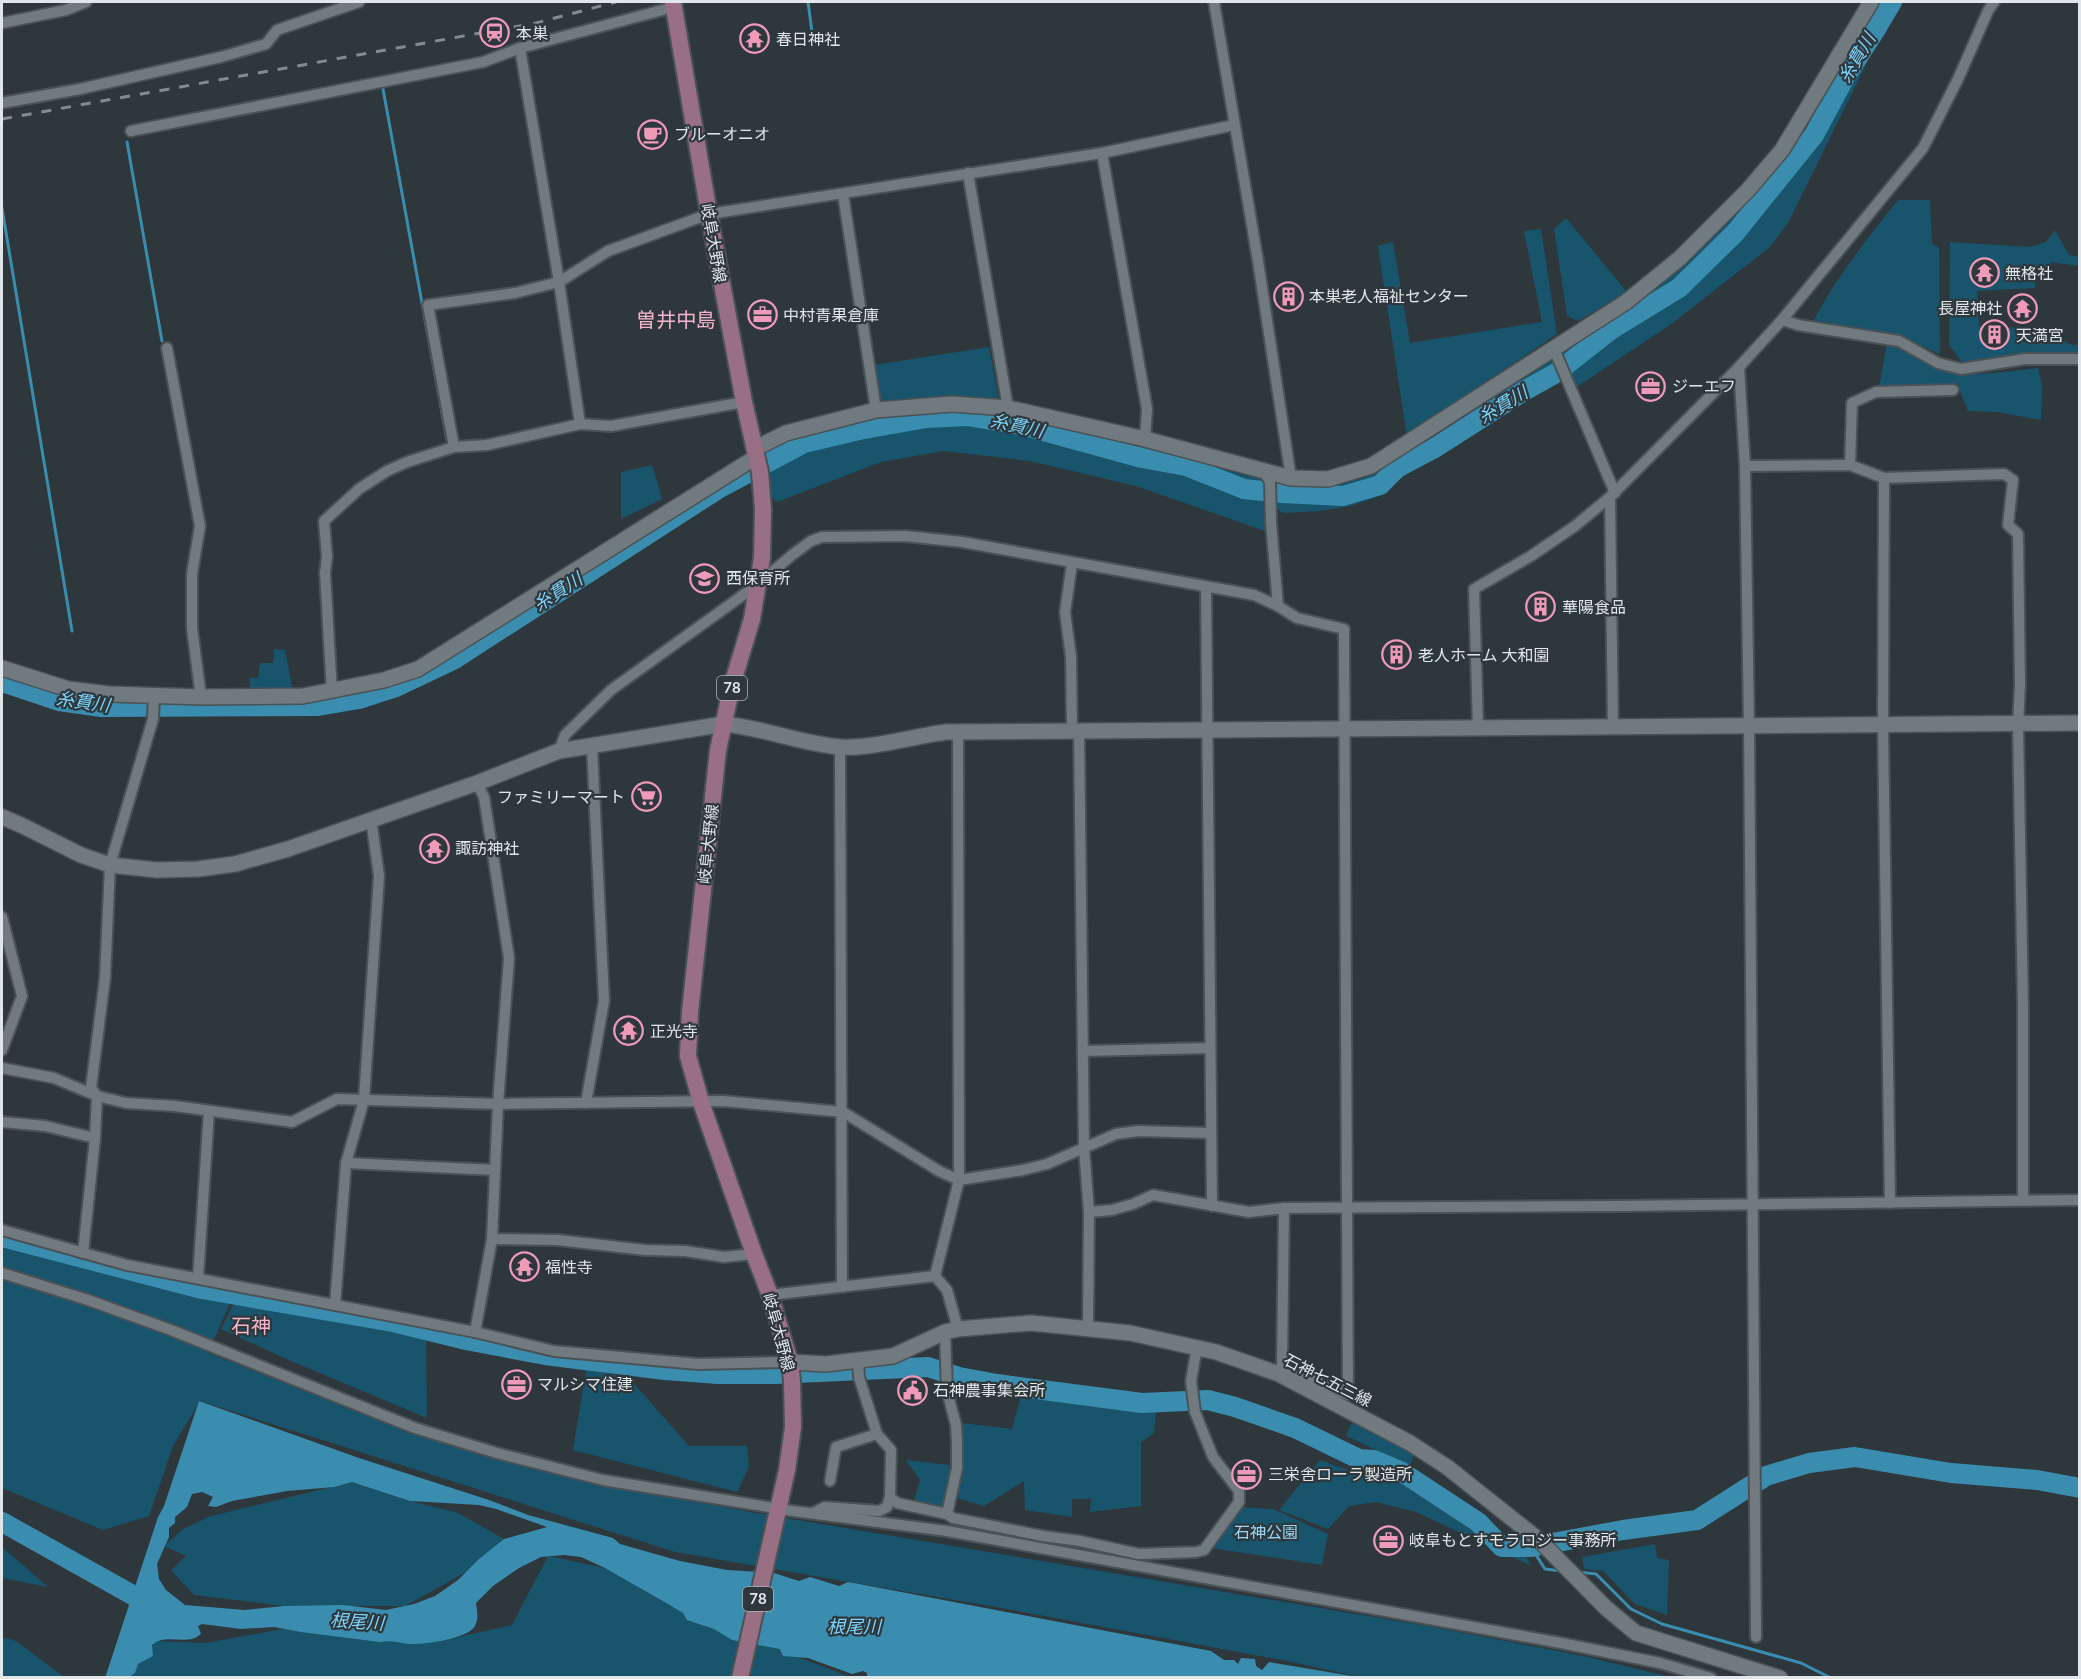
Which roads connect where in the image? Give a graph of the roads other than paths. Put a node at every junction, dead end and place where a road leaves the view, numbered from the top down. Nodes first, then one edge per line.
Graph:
1 (86, 2) edge
2 (359, 2) edge
3 (1214, 2) edge
4 (1871, 2) edge
5 (1994, 2) edge
6 (673, 4) edge
7 (2, 23) edge
8 (520, 48) junction
9 (2, 103) edge
10 (1234, 125) junction
11 (131, 131) dead end
12 (1102, 153) junction
13 (968, 173) junction
14 (843, 194) junction
15 (709, 214) junction
16 (559, 282) junction
17 (1782, 320) junction
18 (166, 348) dead end
19 (1556, 354) junction
20 (2079, 359) edge
21 (1739, 367) junction
22 (1953, 390) dead end
23 (744, 402) junction
24 (1008, 408) junction
25 (876, 410) junction
26 (580, 424) junction
27 (1145, 439) junction
28 (454, 447) junction
29 (755, 453) junction
30 (1850, 465) junction
31 (1745, 466) junction
32 (1267, 476) junction
33 (1291, 478) junction
34 (1884, 478) junction
35 (1613, 495) junction
36 (1072, 563) junction
37 (757, 585) junction
38 (1206, 586) junction
39 (1278, 606) junction
40 (2, 668) edge
41 (332, 692) junction
42 (201, 697) junction
43 (154, 699) junction
44 (2079, 723) edge
45 (724, 724) junction
46 (2018, 724) junction
47 (1883, 725) junction
48 (1749, 726) junction
49 (1613, 727) junction
50 (1478, 728) junction
51 (1343, 729) junction
52 (1208, 730) junction
53 (1076, 731) junction
54 (958, 732) junction
55 (592, 746) junction
56 (840, 747) junction
57 (559, 751) junction
58 (477, 783) junction
59 (2, 817) edge
60 (371, 819) junction
61 (110, 865) junction
62 (2, 917) edge
63 (1210, 1048) junction
64 (2, 1050) edge
65 (1083, 1051) junction
66 (2, 1068) edge
67 (97, 1096) junction
68 (364, 1100) junction
69 (701, 1102) junction
70 (586, 1103) junction
71 (498, 1104) junction
72 (209, 1110) junction
73 (843, 1112) junction
74 (2, 1122) edge
75 (1210, 1133) junction
76 (95, 1138) junction
77 (1084, 1148) junction
78 (346, 1163) junction
79 (495, 1170) junction
80 (960, 1180) junction
81 (2023, 1200) junction
82 (2079, 1200) edge
83 (1890, 1203) junction
84 (1751, 1205) junction
85 (1212, 1206) junction
86 (1284, 1208) junction
87 (1347, 1209) junction
88 (1089, 1212) junction
89 (2, 1230) edge
90 (492, 1239) junction
91 (84, 1253) junction
92 (754, 1254) junction
93 (2, 1274) edge
94 (934, 1276) junction
95 (198, 1278) junction
96 (842, 1287) junction
97 (770, 1295) junction
98 (335, 1305) junction
99 (1088, 1328) junction
100 (951, 1330) junction
101 (475, 1332) junction
102 (1197, 1347) junction
103 (858, 1363) junction
104 (791, 1370) junction
105 (1280, 1371) junction
106 (877, 1434) junction
107 (830, 1481) dead end
108 (890, 1497) junction
109 (813, 1513) junction
110 (776, 1514) junction
111 (946, 1514) junction
112 (1756, 1637) dead end
113 (740, 1677) edge
114 (1711, 1677) edge
115 (1780, 1677) edge

1 - 7 street
2 - 9 street
3 - 10 street
4 - 19 street
5 - 17 street
6 - 8 street
6 - 15 main road, 岐阜大野線 / 78
8 - 11 street
8 - 16 street
10 - 12 street
10 - 33 street
12 - 13 street
12 - 27 street
13 - 14 street
13 - 24 street
14 - 15 street
14 - 25 street
15 - 16 street
15 - 23 main road, 岐阜大野線 / 78
16 - 26 street
16 - 28 street
17 - 20 street
17 - 21 street
18 - 42 street
19 - 33 street
19 - 35 street
21 - 31 street
21 - 35 street
22 - 30 street
23 - 26 street
23 - 29 main road, 岐阜大野線 / 78
24 - 25 street
24 - 27 street
25 - 29 street
26 - 28 street
27 - 32 street
28 - 41 street
29 - 37 main road, 岐阜大野線 / 78
29 - 41 street
30 - 31 street
30 - 34 street
31 - 48 street
32 - 33 street
32 - 39 street
34 - 46 street
34 - 47 street
35 - 49 street
35 - 50 street
36 - 37 street
36 - 38 street
36 - 53 street
37 - 45 main road, 岐阜大野線 / 78
37 - 57 street
38 - 39 street
38 - 52 street
39 - 51 street
40 - 43 street
41 - 42 street
42 - 43 street
43 - 61 street
44 - 46 street
45 - 55 street
45 - 56 street
45 - 69 main road, 岐阜大野線 / 78
46 - 47 street
46 - 81 street
47 - 48 street
47 - 83 street
48 - 49 street
48 - 84 street
49 - 50 street
50 - 51 street
51 - 52 street
51 - 87 street
52 - 53 street
52 - 63 street
53 - 54 street
53 - 65 street
54 - 56 street
54 - 80 street
55 - 57 street
55 - 70 street
56 - 73 street
57 - 58 street
58 - 60 street
58 - 71 street
59 - 61 street
60 - 61 street
60 - 68 street
61 - 67 street
62 - 64 street
63 - 65 street
63 - 75 street
65 - 77 street
66 - 67 street
67 - 72 street
67 - 76 street
68 - 71 street
68 - 72 street
68 - 78 street
69 - 70 street
69 - 73 street
69 - 92 main road, 岐阜大野線 / 78
70 - 71 street
71 - 79 street
72 - 95 street
73 - 80 street
73 - 96 street
74 - 76 street
75 - 77 street
75 - 85 street
76 - 91 street
77 - 80 street
77 - 88 street
78 - 79 street
78 - 98 street
79 - 90 street
80 - 94 street
81 - 82 street
81 - 83 street
83 - 84 street
84 - 87 street
84 - 112 street
85 - 86 street
85 - 88 street
86 - 87 street
86 - 105 street
87 - 105 street
88 - 99 street
89 - 91 street
90 - 92 street
90 - 101 street
91 - 95 street
92 - 97 main road, 岐阜大野線 / 78
93 - 110 street
94 - 96 street
94 - 100 street
95 - 98 street
96 - 97 street
97 - 104 main road, 岐阜大野線 / 78
98 - 101 street
99 - 100 street, 石神七五三線
99 - 102 street, 石神七五三線
100 - 103 street, 石神七五三線
100 - 111 street
101 - 104 street
102 - 105 street, 石神七五三線
102 - 111 street
103 - 104 street, 石神七五三線
103 - 106 street
104 - 110 main road, 岐阜大野線 / 78
105 - 115 street, 石神七五三線
106 - 107 street
106 - 108 street
108 - 109 street
108 - 111 street
109 - 110 street
109 - 114 street
110 - 113 main road, 岐阜大野線 / 78

